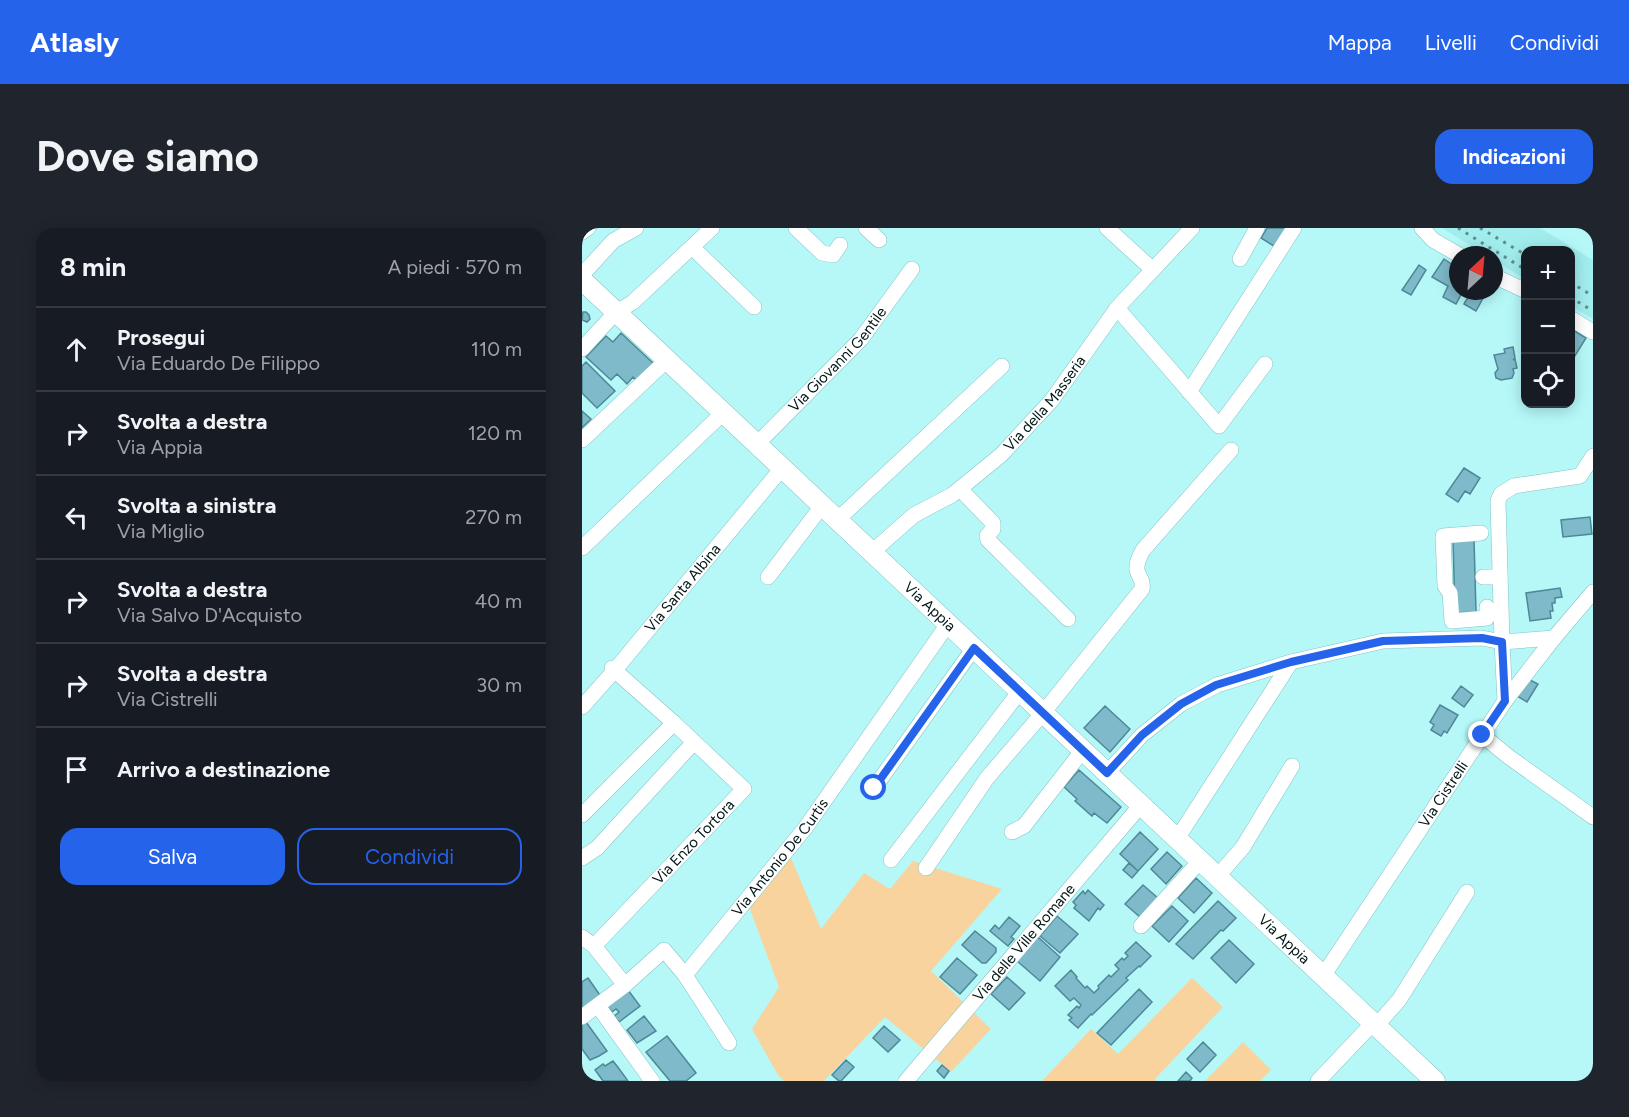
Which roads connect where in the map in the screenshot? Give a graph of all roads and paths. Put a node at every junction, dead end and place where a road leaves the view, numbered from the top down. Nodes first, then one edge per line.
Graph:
1 (588, 228) edge
2 (636, 228) edge
3 (712, 228) edge
4 (796, 228) edge
5 (866, 228) edge
6 (1107, 228) edge
7 (1192, 228) edge
8 (1257, 228) edge
9 (1294, 228) edge
10 (1422, 228) edge
11 (582, 232) edge
12 (879, 240) dead end
13 (840, 245) dead end
14 (692, 247) junction
15 (1449, 249) edge
16 (1240, 259) dead end
17 (912, 269) dead end
18 (1152, 269) junction
19 (582, 275) edge
20 (582, 280) edge
21 (1503, 280) edge
22 (1521, 289) edge
23 (754, 307) dead end
24 (1117, 308) junction
25 (616, 312) junction
26 (1575, 321) edge
27 (1593, 332) edge
28 (582, 349) edge
29 (667, 360) junction
30 (1265, 364) dead end
31 (1002, 366) dead end
32 (1189, 392) junction
33 (723, 413) junction
34 (582, 440) edge
35 (757, 444) junction
36 (1231, 450) dead end
37 (1593, 456) edge
38 (782, 468) junction
39 (960, 489) junction
40 (822, 506) junction
41 (837, 520) junction
42 (1481, 533) dead end
43 (582, 548) edge
44 (872, 552) junction
45 (768, 577) dead end
46 (1483, 577) dead end
47 (1500, 577) junction
48 (1593, 592) edge
49 (1492, 615) junction
50 (1068, 619) dead end
51 (948, 624) junction
52 (1554, 638) junction
53 (1502, 642) junction
54 (974, 648) junction
55 (1291, 662) junction
56 (613, 669) junction
57 (1020, 691) junction
58 (1505, 701) junction
59 (582, 707) edge
60 (1043, 713) junction
61 (674, 723) junction
62 (1482, 735) junction
63 (694, 742) junction
64 (1083, 750) junction
65 (1292, 766) dead end
66 (1107, 773) junction
67 (874, 788) dead end
68 (1141, 805) junction
69 (582, 815) edge
70 (1593, 817) edge
71 (1012, 832) dead end
72 (1177, 839) junction
73 (582, 858) edge
74 (891, 860) dead end
75 (1200, 861) junction
76 (926, 868) dead end
77 (1217, 876) junction
78 (1467, 892) dead end
79 (1141, 926) dead end
80 (588, 942) edge
81 (685, 975) junction
82 (1323, 976) junction
83 (625, 985) junction
84 (598, 1006) junction
85 (582, 1017) edge
86 (1375, 1024) junction
87 (729, 1043) dead end
88 (652, 1081) edge
89 (906, 1081) edge
90 (1317, 1081) edge
91 (1435, 1081) edge

1 - 11 street
2 - 19 street
3 - 14 street
4 - 13 street
5 - 12 street
6 - 18 street
7 - 18 street, Via della Masseria
8 - 16 street
9 - 32 street
10 - 15 street
14 - 23 street
14 - 25 street
17 - 35 street, Via Giovanni Gentile
18 - 24 street, Via della Masseria
20 - 25 main road, Via Appia
21 - 22 street
24 - 32 street
24 - 39 street, Via della Masseria
25 - 28 street
25 - 29 main road, Via Appia
26 - 27 street
29 - 33 main road, Via Appia
29 - 34 street
30 - 32 street
31 - 41 street
33 - 35 main road, Via Appia
33 - 43 street
35 - 38 main road, Via Appia
36 - 60 street
37 - 47 street
38 - 40 main road, Via Appia
38 - 56 street, Via Santa Albina
39 - 44 street, Via della Masseria
39 - 50 street
40 - 41 main road, Via Appia
40 - 45 street
41 - 44 main road, Via Appia
42 - 49 street
44 - 51 main road, Via Appia
46 - 47 street
47 - 49 street
48 - 52 street, Via Cistrelli
49 - 53 street
51 - 54 main road, Via Appia
51 - 81 street, Via Antonio De Curtis
52 - 53 street
52 - 58 street, Via Cistrelli
53 - 55 street
53 - 58 street
54 - 57 main road, Via Appia
54 - 67 street
55 - 66 street
55 - 72 street
56 - 59 street, Via Santa Albina
56 - 61 street, Via Enzo Tortora
57 - 60 main road, Via Appia
57 - 74 street
58 - 62 street, Via Cistrelli
60 - 64 main road, Via Appia
60 - 76 street
61 - 63 street, Via Enzo Tortora
61 - 69 street
62 - 70 street
62 - 82 street, Via Cistrelli
63 - 73 street
63 - 80 street, Via Enzo Tortora
64 - 66 main road, Via Appia
64 - 71 street
65 - 77 street
66 - 68 main road, Via Appia
68 - 72 main road, Via Appia
68 - 89 street, Via delle Ville Romane
72 - 75 main road, Via Appia
75 - 77 main road, Via Appia
75 - 79 street
77 - 82 main road, Via Appia
78 - 86 street
80 - 83 street
81 - 83 street
81 - 87 street
82 - 86 main road, Via Appia
83 - 84 street
84 - 85 street
84 - 88 street
86 - 90 street
86 - 91 main road, Via Appia

